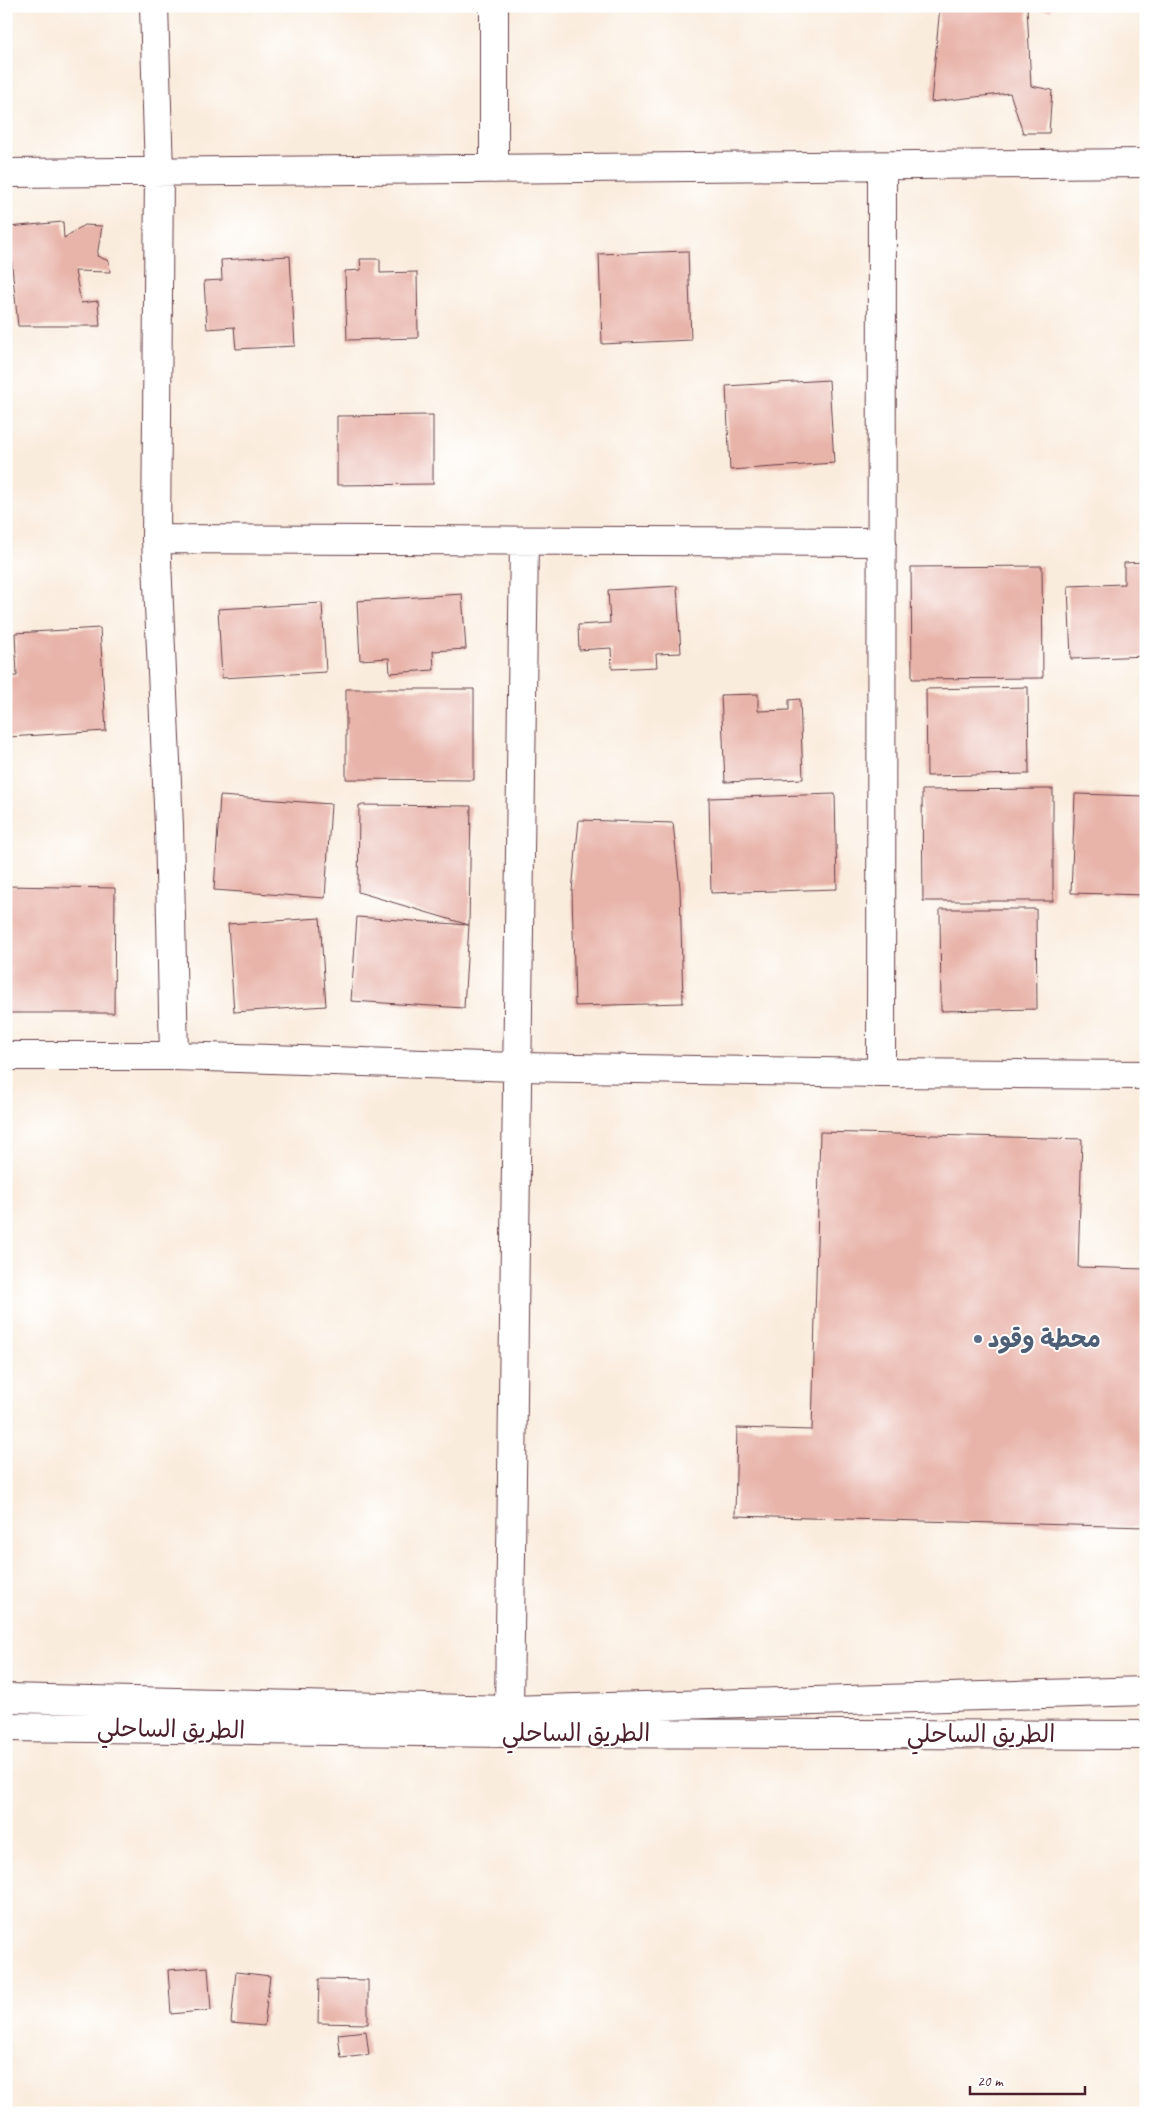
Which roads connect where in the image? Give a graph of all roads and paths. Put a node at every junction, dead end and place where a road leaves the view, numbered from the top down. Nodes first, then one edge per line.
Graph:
1 (154, 6) edge
2 (494, 6) edge
3 (1146, 163) edge
4 (882, 166) junction
5 (494, 169) junction
6 (6, 173) edge
7 (158, 173) junction
8 (156, 539) junction
9 (524, 541) junction
10 (882, 542) junction
11 (6, 1056) edge
12 (174, 1056) junction
13 (518, 1067) junction
14 (882, 1073) junction
15 (1146, 1075) edge
16 (1146, 1691) edge
17 (6, 1698) edge
18 (508, 1721) junction
19 (6, 1727) edge
20 (1146, 1735) edge

1 - 7 main road
2 - 5 main road
3 - 4 main road
4 - 5 main road
4 - 10 main road
5 - 7 main road
6 - 7 main road
7 - 8 main road
8 - 9 main road
8 - 12 main road
9 - 10 main road
9 - 13 main road
10 - 14 main road
11 - 12 main road
12 - 13 main road
13 - 14 main road
13 - 18 main road
14 - 15 main road
16 - 18 main road
17 - 18 main road
18 - 19 main road, الطريق الساحلي
18 - 20 main road, الطريق الساحلي

